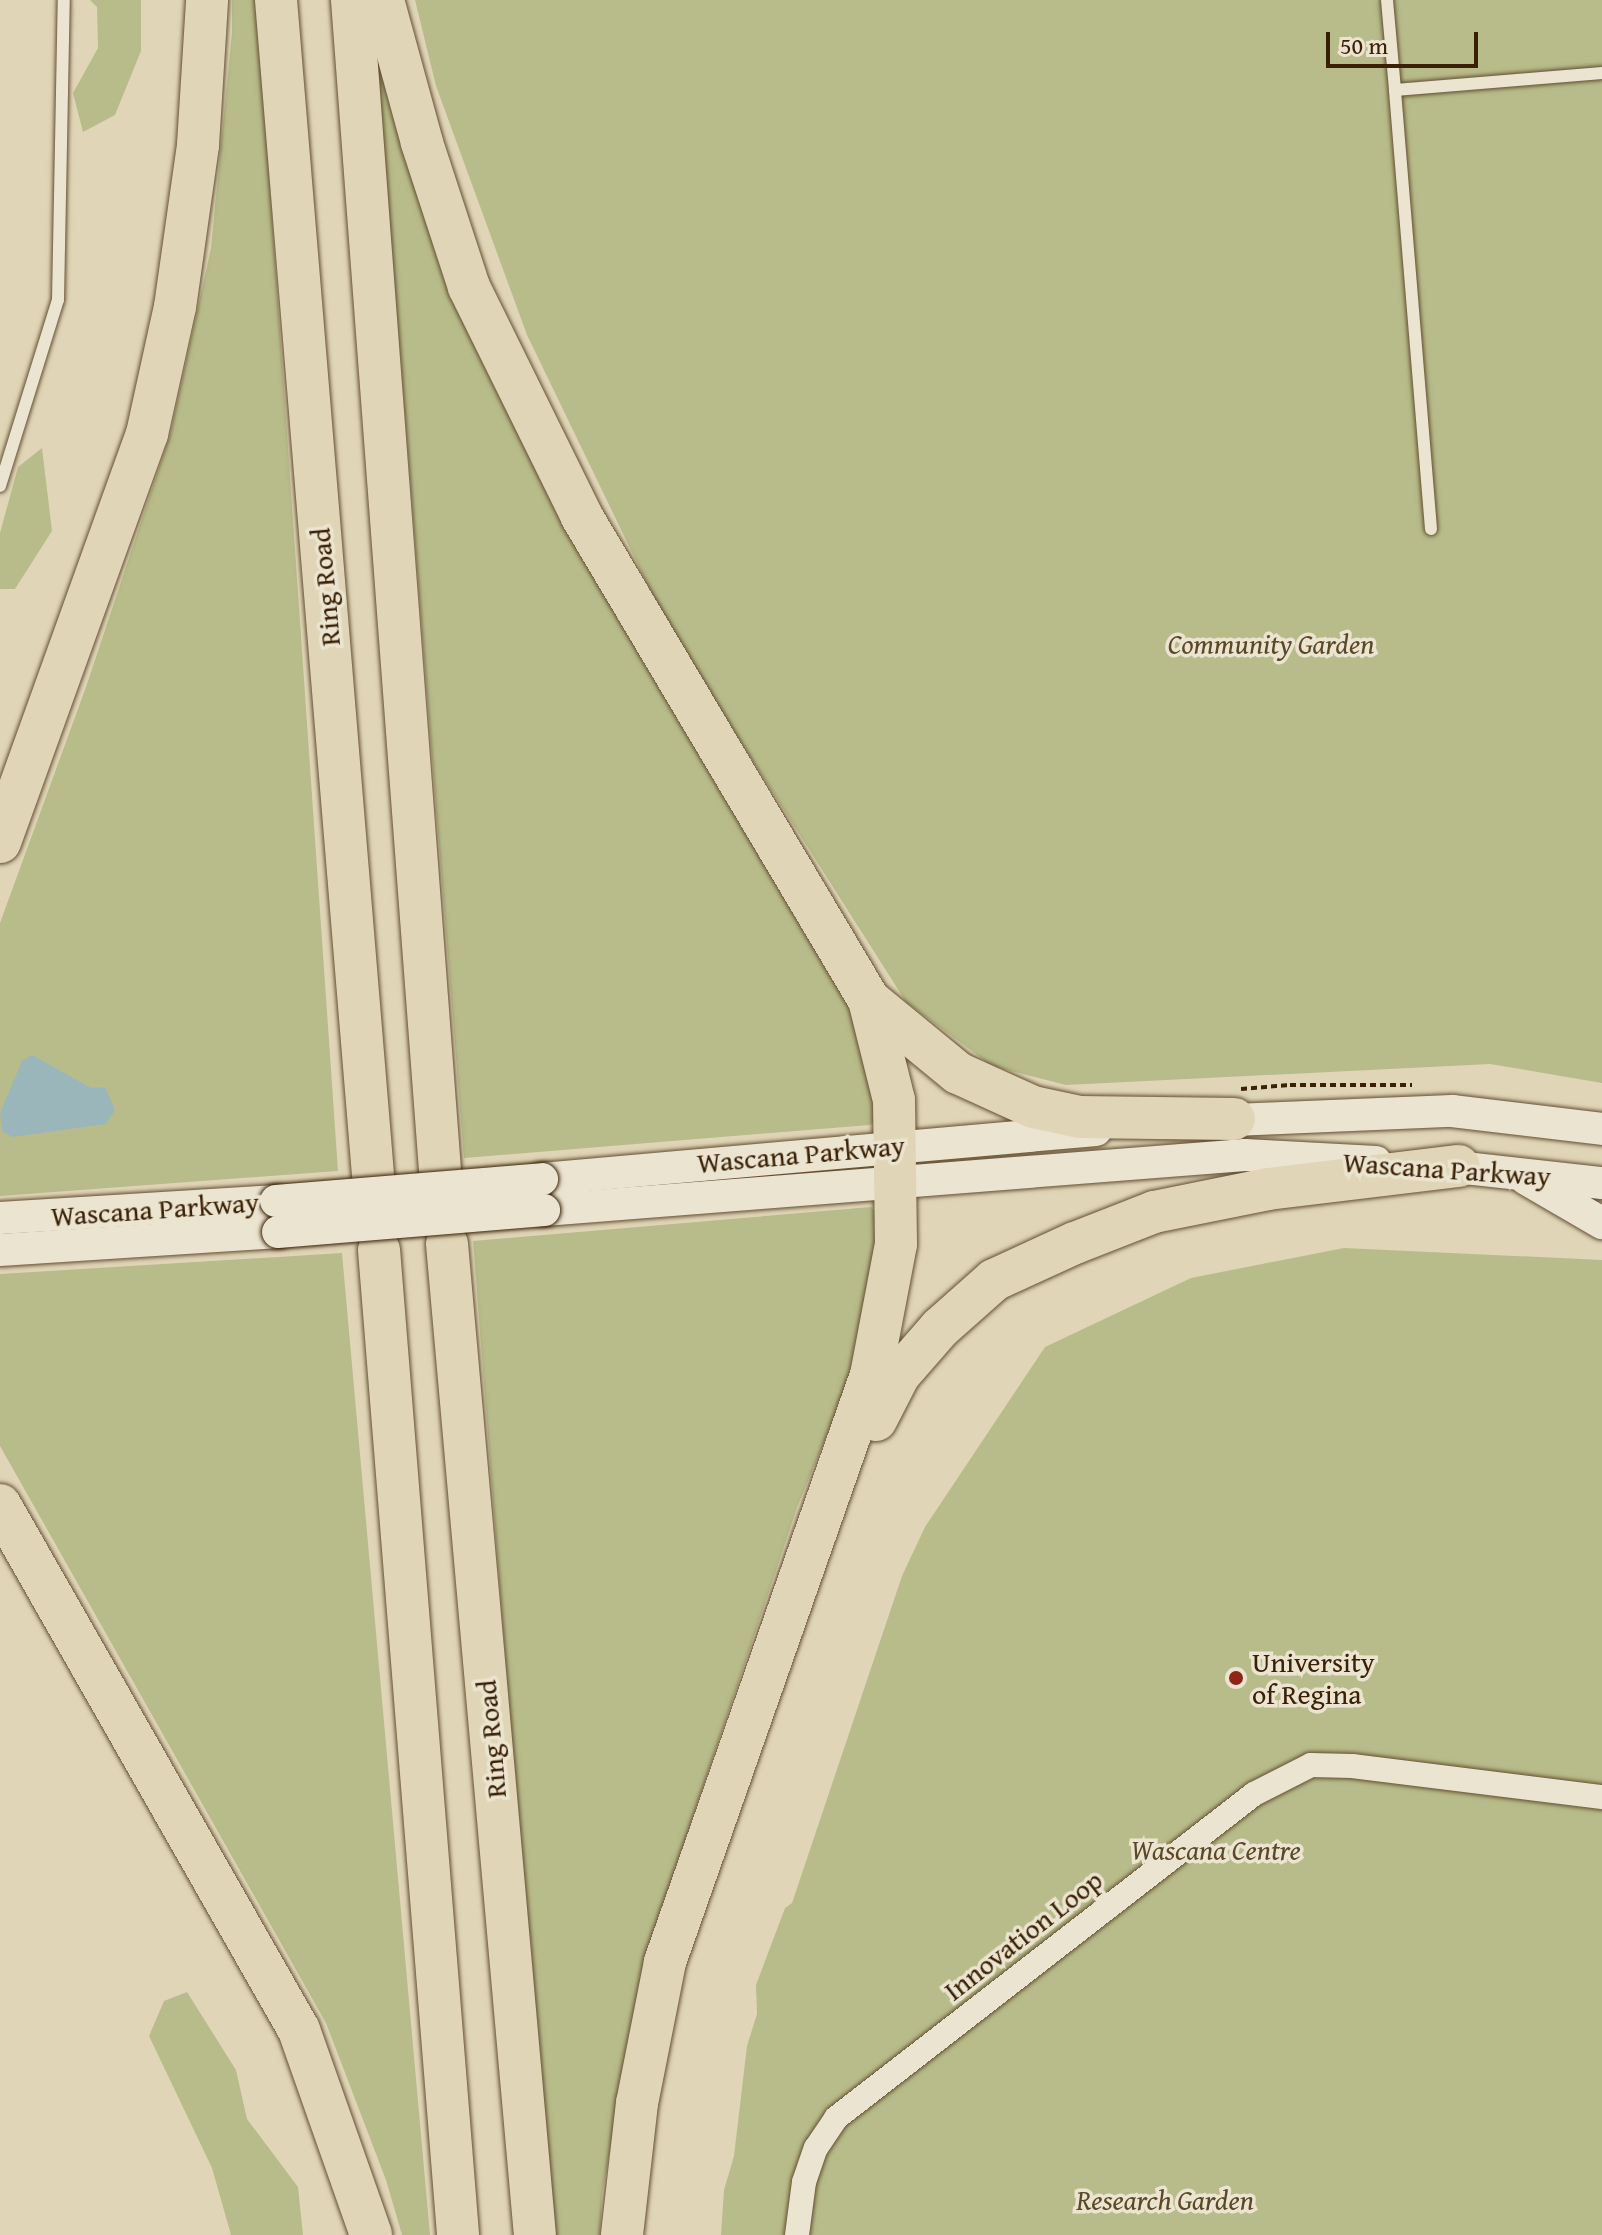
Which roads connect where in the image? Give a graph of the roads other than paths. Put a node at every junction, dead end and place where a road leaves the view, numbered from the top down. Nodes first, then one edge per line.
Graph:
1 (64, 0) edge
2 (207, 0) edge
3 (276, 0) edge
4 (352, 0) edge
5 (383, 0) edge
6 (1387, 0) edge
7 (1602, 73) edge
8 (1395, 90) junction
9 (0, 486) edge
10 (1431, 529) dead end
11 (0, 842) edge
12 (869, 1000) junction
13 (1234, 1119) junction
14 (1602, 1129) edge
15 (896, 1165) junction
16 (1459, 1166) junction
17 (440, 1169) dead end
18 (1513, 1171) junction
19 (373, 1175) dead end
20 (1602, 1183) edge
21 (277, 1217) junction
22 (0, 1218) edge
23 (1602, 1223) edge
24 (447, 1244) dead end
25 (0, 1250) edge
26 (379, 1250) dead end
27 (0, 1505) edge
28 (811, 1546) junction
29 (1602, 1797) edge
30 (371, 2235) edge
31 (458, 2235) edge
32 (535, 2235) edge
33 (622, 2235) edge
34 (797, 2235) edge

1 - 9 lane
2 - 11 highway
3 - 19 highway, Ring Road
4 - 17 highway
5 - 12 highway
6 - 8 lane
7 - 8 lane
8 - 10 lane
12 - 13 highway
12 - 15 highway
13 - 14 main road, Wascana Parkway
13 - 15 main road, Wascana Parkway
15 - 16 main road, Wascana Parkway
15 - 21 main road, Wascana Parkway, bridge
15 - 28 highway
16 - 18 main road, Wascana Parkway
16 - 28 highway
18 - 20 main road, Wascana Parkway
18 - 23 main road
21 - 22 main road, Wascana Parkway
21 - 25 main road, Wascana Parkway
24 - 32 highway, Ring Road
26 - 31 highway
27 - 30 highway
28 - 33 highway
29 - 34 street, Innovation Loop

